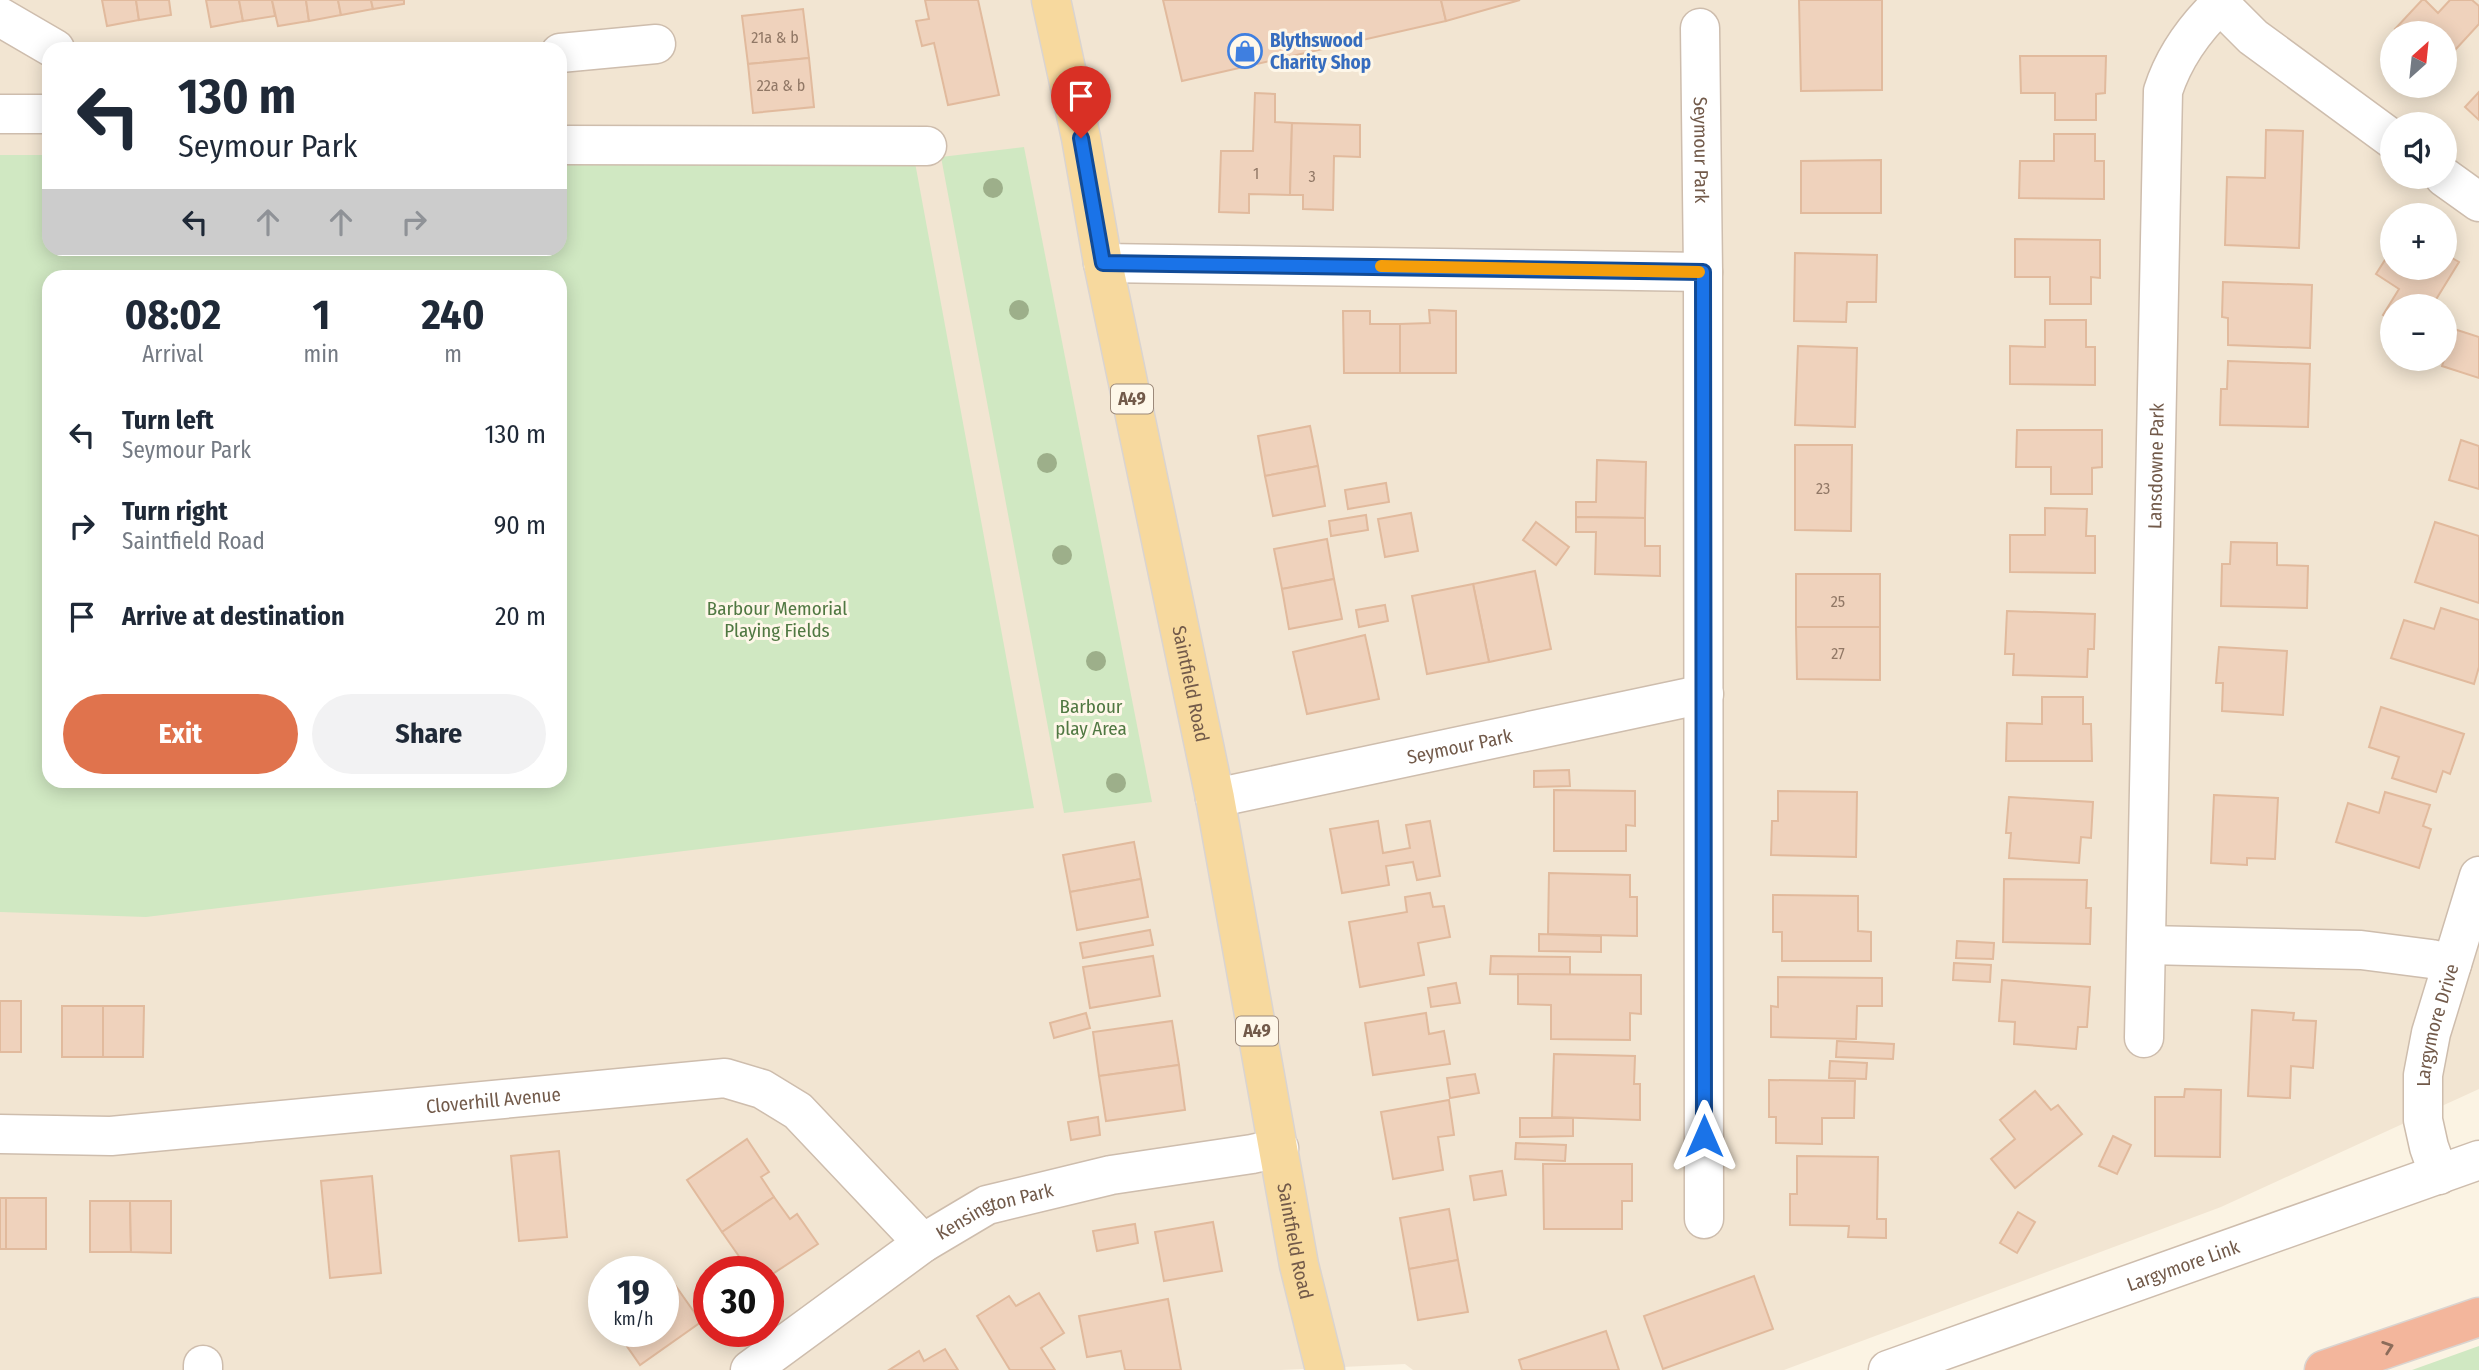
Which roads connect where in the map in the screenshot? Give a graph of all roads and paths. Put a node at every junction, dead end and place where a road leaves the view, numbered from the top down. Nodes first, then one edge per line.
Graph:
1 (1051, 0) edge
2 (2218, 2) edge
3 (0, 17) edge
4 (1700, 28) dead end
5 (43, 42) edge
6 (656, 44) dead end
7 (567, 52) edge
8 (0, 114) edge
9 (42, 114) edge
10 (2380, 130) edge
11 (567, 145) edge
12 (927, 146) dead end
13 (2457, 186) edge
14 (2479, 202) edge
15 (1103, 263) junction
16 (1703, 272) junction
17 (1704, 694) junction
18 (1214, 798) junction
19 (2479, 876) edge
20 (2147, 945) junction
21 (2452, 964) junction
22 (2144, 1038) dead end
23 (0, 1134) edge
24 (1279, 1147) junction
25 (2479, 1160) edge
26 (2439, 1175) junction
27 (1704, 1219) dead end
28 (923, 1243) junction
29 (2479, 1317) edge
30 (750, 1370) edge
31 (1325, 1370) edge
32 (1888, 1370) edge
33 (2324, 1370) edge

1 - 15 main road, Saintfield Road / A49
2 - 10 street, Lansdowne Park
2 - 20 street, Lansdowne Park
3 - 5 street
4 - 16 street, Seymour Park
6 - 7 street
8 - 9 street
11 - 12 street
13 - 14 street
15 - 16 street
15 - 18 main road, Saintfield Road / A49
16 - 17 street, Seymour Park
17 - 18 street, Seymour Park
17 - 27 street, Seymour Park
18 - 24 main road, Saintfield Road / A49
19 - 21 street, Largymore Drive
20 - 21 street
20 - 22 street, Lansdowne Park
21 - 26 street, Largymore Drive
23 - 28 street, Cloverhill Avenue
24 - 28 street, Kensington Park
24 - 31 main road, Saintfield Road / A49
25 - 26 street, Largymore Link
26 - 32 street, Largymore Link
28 - 30 street, Kensington Park
33 -> 29 highway

